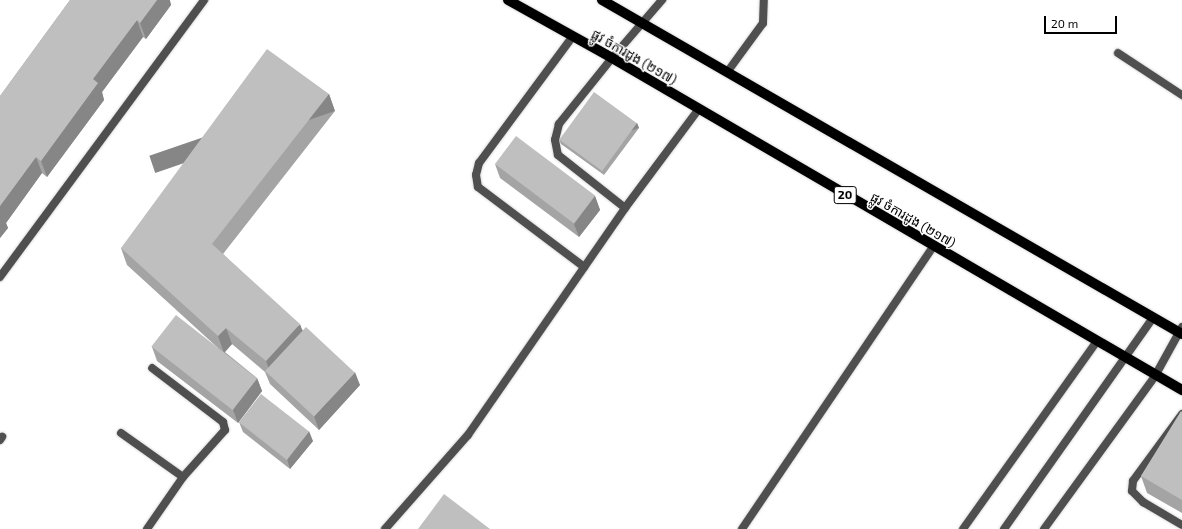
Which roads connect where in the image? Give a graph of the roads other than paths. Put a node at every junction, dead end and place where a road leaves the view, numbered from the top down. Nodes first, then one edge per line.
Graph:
1 (204, 0) edge
2 (508, 0) edge
3 (602, 0) edge
4 (662, 0) edge
5 (764, 0) edge
6 (642, 23) junction
7 (573, 36) junction
8 (1118, 53) dead end
9 (612, 58) junction
10 (728, 72) junction
11 (1182, 95) edge
12 (698, 110) junction
13 (625, 208) junction
14 (933, 247) junction
15 (584, 267) junction
16 (0, 277) edge
17 (1153, 318) junction
18 (1181, 331) edge
19 (1097, 341) junction
20 (1126, 357) junction
21 (152, 368) dead end
22 (1155, 376) junction
23 (1182, 390) edge
24 (1182, 414) edge
25 (120, 433) dead end
26 (183, 477) junction
27 (1182, 526) edge
28 (147, 529) edge
29 (385, 529) edge
30 (742, 529) edge
31 (962, 529) edge
32 (1004, 529) edge
33 (1044, 529) edge

1 - 16 street
2 - 7 main road, ផ្លូវ ចំការដូង (២១៧) / 20
3 - 6 main road
4 - 6 street
5 - 10 street
6 - 9 street
6 - 10 main road
7 - 9 main road, ផ្លូវ ចំការដូង (២១៧) / 20
7 - 15 street
8 - 11 street
9 - 12 main road, ផ្លូវ ចំការដូង (២១៧) / 20
9 - 13 street
10 - 17 main road
12 - 13 street
12 - 14 main road, ផ្លូវ ចំការដូង (២១៧) / 20
13 - 15 street
14 - 19 main road, ផ្លូវ ចំការដូង (២១៧) / 20
14 - 30 street
15 - 29 street
17 - 18 main road
17 - 20 street
18 - 22 street
19 - 20 main road, ផ្លូវ ចំការដូង (២១៧) / 20
19 - 31 street
20 - 22 main road, ផ្លូវ ចំការដូង (២១៧) / 20
20 - 32 street
21 - 26 street
22 - 23 main road, ផ្លូវ ចំការដូង (២១៧) / 20
22 - 33 street
24 - 27 street
25 - 26 street
26 - 28 street

